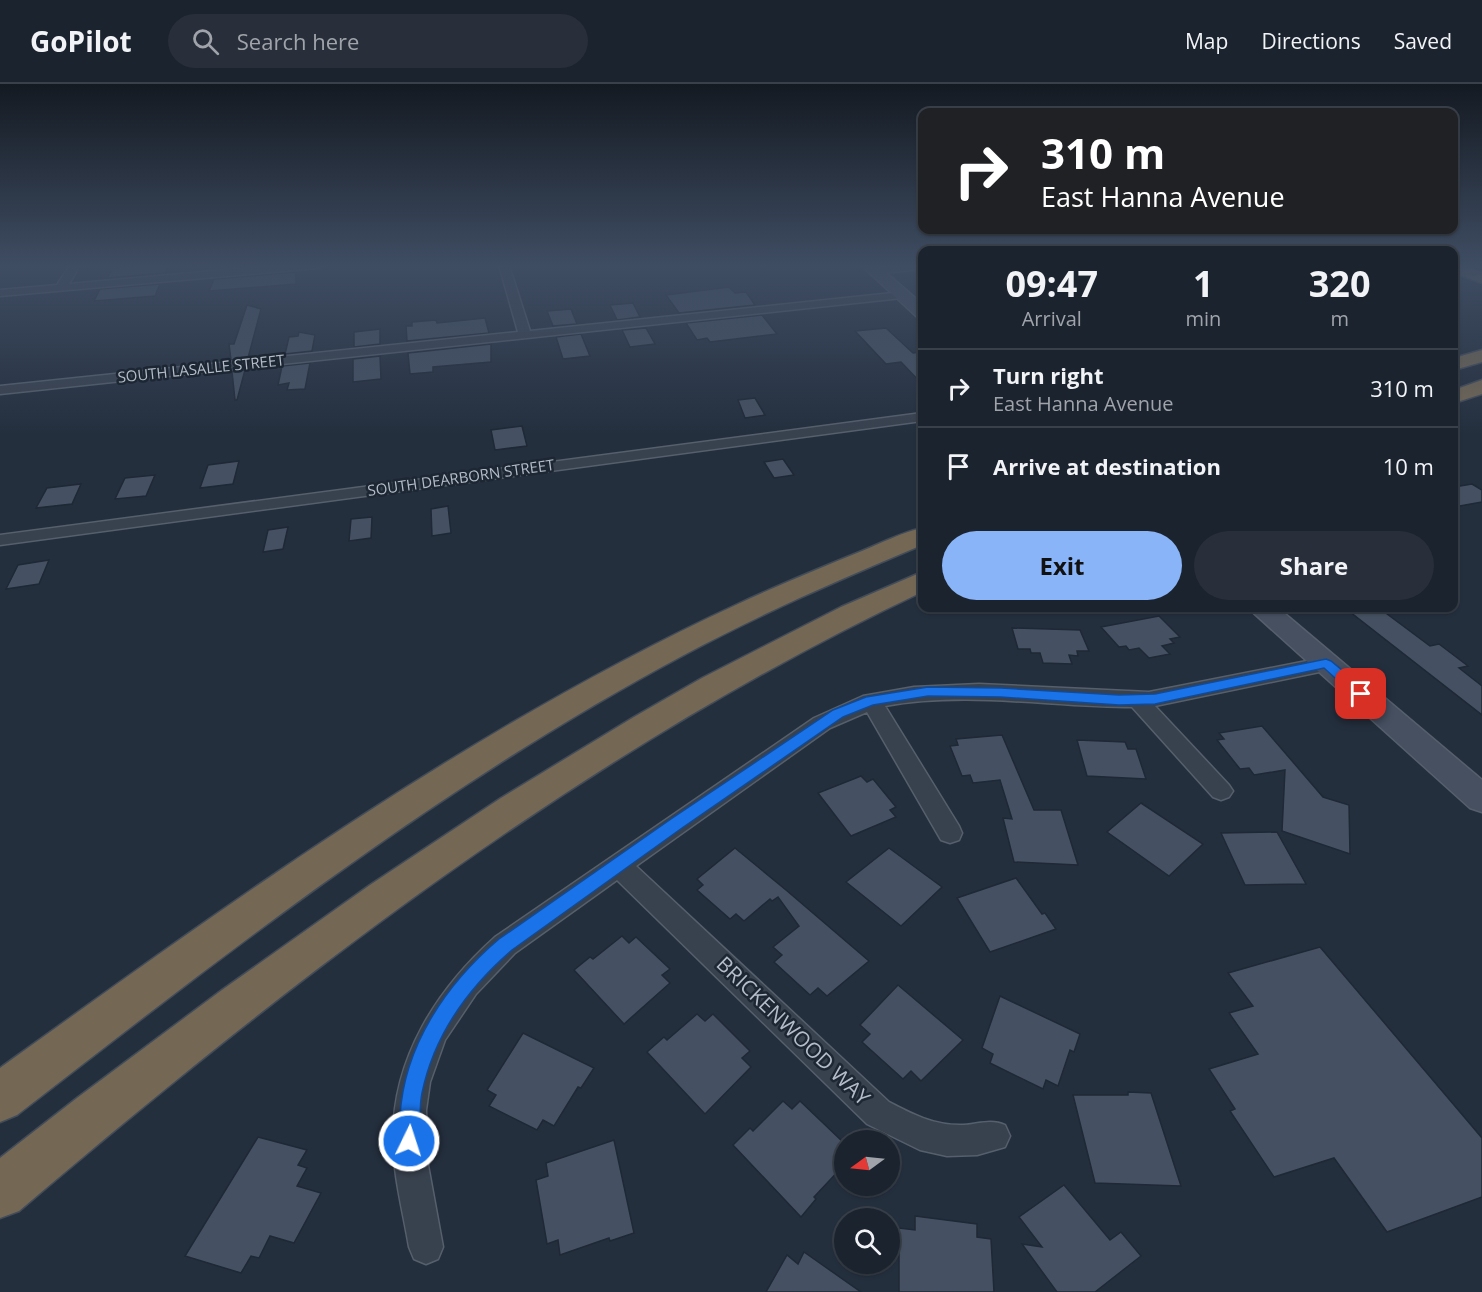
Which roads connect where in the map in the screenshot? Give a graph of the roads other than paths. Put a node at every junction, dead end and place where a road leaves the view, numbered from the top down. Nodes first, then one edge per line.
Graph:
1 (521, 321) edge
2 (653, 321) edge
3 (525, 335) junction
4 (1482, 344) edge
5 (1458, 352) edge
6 (1482, 356) edge
7 (1458, 363) edge
8 (1482, 386) edge
9 (0, 390) edge
10 (1458, 395) edge
11 (1482, 401) edge
12 (1458, 407) edge
13 (918, 418) edge
14 (918, 538) edge
15 (0, 540) edge
16 (918, 583) edge
17 (1267, 612) edge
18 (1326, 664) junction
19 (1138, 700) junction
20 (871, 701) junction
21 (1221, 791) dead end
22 (1482, 799) edge
23 (950, 833) dead end
24 (618, 865) junction
25 (0, 1098) edge
26 (994, 1136) dead end
27 (0, 1192) edge
28 (426, 1247) dead end

1 - 3 street
2 - 3 street, SOUTH LASALLE STREET
3 - 9 street, SOUTH LASALLE STREET
4 - 5 highway
6 - 7 highway
8 - 10 highway
11 - 12 highway
13 - 15 street, SOUTH DEARBORN STREET
14 - 25 highway
16 - 27 highway
17 - 18 main road
18 - 19 street
18 - 22 main road
19 - 20 street
19 - 21 street
20 - 23 street
20 - 24 street
24 - 26 street, BRICKENWOOD WAY
24 - 28 street

